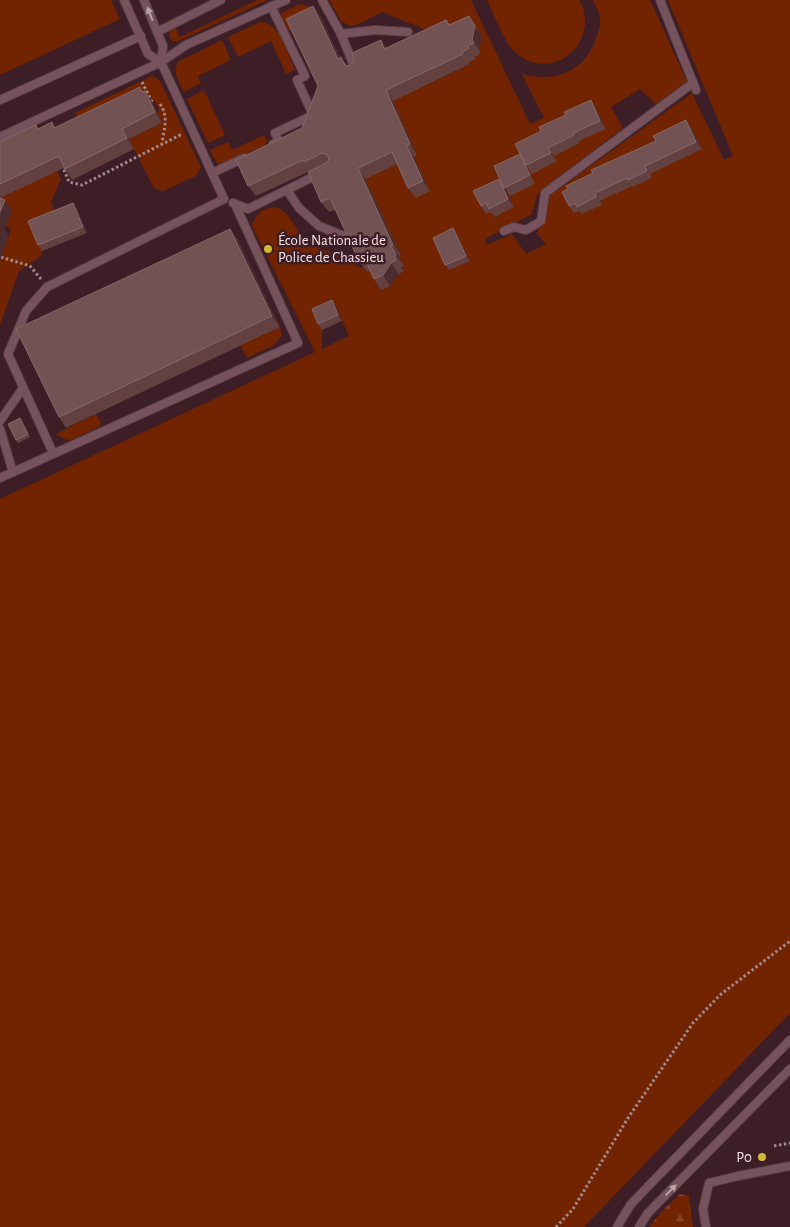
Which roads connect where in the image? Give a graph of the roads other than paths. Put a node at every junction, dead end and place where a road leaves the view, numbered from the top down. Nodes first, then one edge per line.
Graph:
1 (144, 0) edge
2 (220, 0) edge
3 (286, 0) edge
4 (322, 0) edge
5 (660, 0) edge
6 (126, 1) edge
7 (272, 6) junction
8 (157, 32) junction
9 (408, 32) dead end
10 (341, 34) junction
11 (141, 36) junction
12 (161, 62) junction
13 (356, 71) edge
14 (0, 100) edge
15 (0, 137) edge
16 (262, 150) edge
17 (254, 154) edge
18 (331, 169) edge
19 (212, 173) junction
20 (287, 190) junction
21 (224, 200) junction
22 (234, 204) junction
23 (504, 231) dead end
24 (344, 236) edge
25 (23, 388) junction
26 (0, 421) edge
27 (0, 429) edge
28 (53, 453) junction
29 (13, 472) junction
30 (0, 478) edge
31 (790, 1040) edge
32 (790, 1069) edge
33 (790, 1166) edge
34 (617, 1227) edge
35 (639, 1227) edge
36 (706, 1227) edge

8 -> 1 lane
2 - 8 lane
3 - 7 lane
4 - 10 lane
5 - 23 lane
6 - 11 lane
7 - 12 lane
7 - 16 lane
8 - 12 lane
9 - 10 lane
10 - 13 lane
11 - 12 lane
11 - 14 lane
12 - 15 lane
12 - 19 lane
17 - 19 lane
18 - 20 lane
19 - 21 lane
20 - 22 lane
20 - 24 lane
21 - 22 lane
21 - 25 lane
22 - 28 lane
25 - 26 lane
25 - 28 lane
27 - 29 lane
28 - 29 lane
29 - 30 lane
31 - 34 lane
35 -> 32 lane
33 - 36 lane

